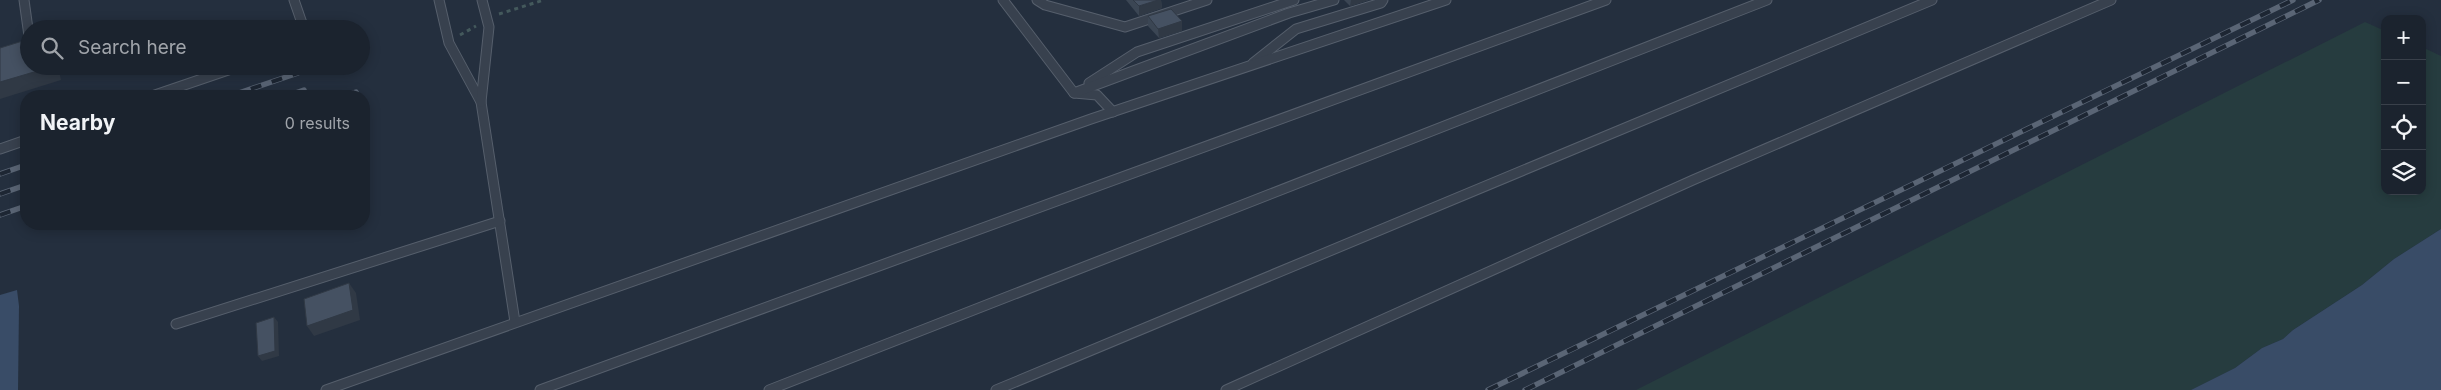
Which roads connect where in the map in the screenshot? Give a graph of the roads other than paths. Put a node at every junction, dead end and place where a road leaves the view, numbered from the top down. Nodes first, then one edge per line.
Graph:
1 (24, 0) edge
2 (294, 0) edge
3 (439, 0) edge
4 (482, 0) edge
5 (1003, 0) edge
6 (1037, 0) edge
7 (1207, 0) edge
8 (1294, 0) edge
9 (1334, 0) edge
10 (1383, 0) edge
11 (1446, 0) edge
12 (1606, 0) edge
13 (1767, 0) edge
14 (1932, 0) edge
15 (2111, 0) edge
16 (27, 20) edge
17 (302, 20) edge
18 (1248, 67) junction
19 (214, 75) edge
20 (170, 90) edge
21 (1074, 93) junction
22 (480, 102) junction
23 (1113, 112) junction
24 (20, 142) edge
25 (0, 148) edge
26 (500, 221) junction
27 (516, 322) junction
28 (176, 324) dead end
29 (326, 390) edge
30 (540, 390) edge
31 (769, 390) edge
32 (996, 390) edge
33 (1226, 390) edge

1 - 16 lane
2 - 17 lane
3 - 22 lane
4 - 22 lane
5 - 21 lane
6 - 7 lane
8 - 21 lane
9 - 21 lane
10 - 18 lane
11 - 18 lane
12 - 30 lane
13 - 31 lane
14 - 32 lane
15 - 33 lane
18 - 23 lane
19 - 20 lane
21 - 23 lane
22 - 26 lane
23 - 27 lane
24 - 25 lane
26 - 27 lane
26 - 28 lane
27 - 29 lane

